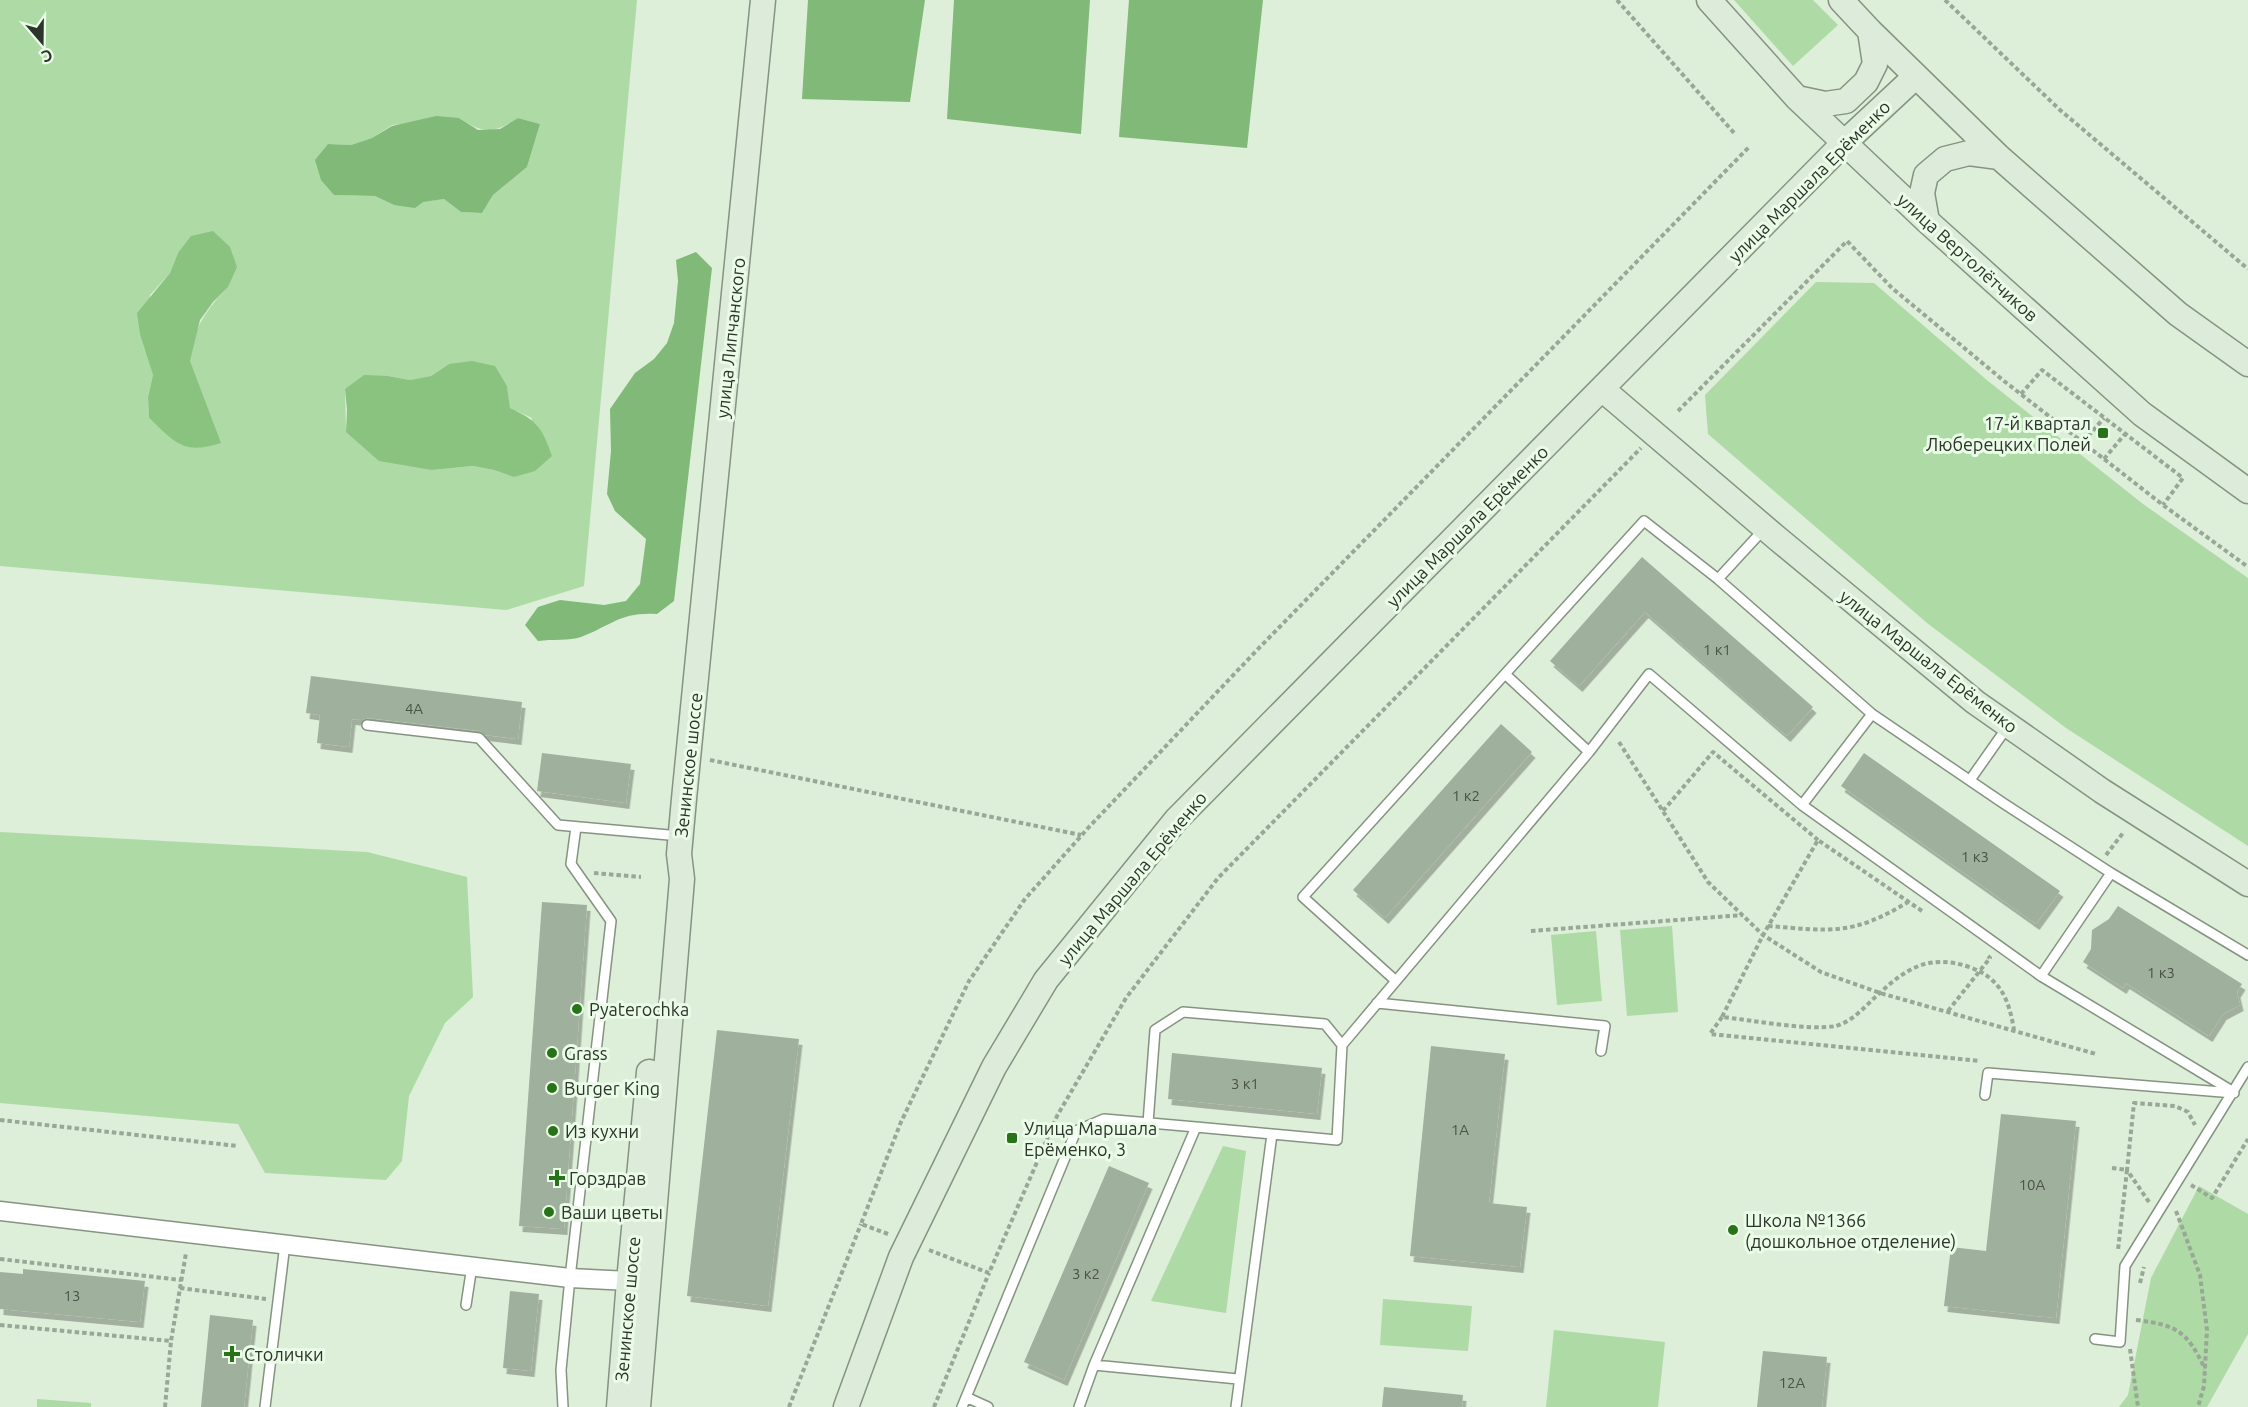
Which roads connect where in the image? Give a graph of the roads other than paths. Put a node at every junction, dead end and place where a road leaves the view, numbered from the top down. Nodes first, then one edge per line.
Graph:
1 (763, 0) edge
2 (1709, 0) edge
3 (1841, 0) edge
4 (1870, 31) junction
5 (1916, 76) junction
6 (1797, 98) junction
7 (1843, 144) junction
8 (1999, 157) junction
9 (1927, 221) junction
10 (2248, 364) edge
11 (1602, 389) junction
12 (2248, 491) edge
13 (1765, 528) junction
14 (1718, 579) junction
15 (1505, 674) junction
16 (697, 677) joint
17 (1872, 714) junction
18 (367, 725) dead end
19 (2009, 726) junction
20 (1589, 752) junction
21 (1970, 780) junction
22 (1802, 805) junction
23 (576, 827) junction
24 (680, 845) junction
25 (2111, 873) junction
26 (2248, 884) edge
27 (2248, 955) edge
28 (2041, 976) junction
29 (1396, 981) junction
30 (1377, 1003) junction
31 (1342, 1045) junction
32 (1601, 1051) dead end
33 (2248, 1067) edge
34 (2234, 1093) junction
35 (1985, 1095) dead end
36 (1148, 1123) junction
37 (1196, 1127) junction
38 (1272, 1134) junction
39 (0, 1210) edge
40 (285, 1244) junction
41 (472, 1266) junction
42 (570, 1278) junction
43 (629, 1281) junction
44 (466, 1305) dead end
45 (2095, 1339) dead end
46 (1094, 1365) junction
47 (1238, 1379) junction
48 (966, 1397) junction
49 (265, 1407) edge
50 (563, 1407) edge
51 (619, 1407) edge
52 (638, 1407) edge
53 (846, 1407) edge
54 (962, 1407) edge
55 (988, 1407) edge
56 (1078, 1407) edge
57 (1236, 1407) edge

1 - 16 street, улица Липчанского
2 - 6 street, улица Вертолётчиков
3 - 4 street
4 - 5 street
4 - 6 street
5 - 7 street, улица Маршала Ерёменко
5 - 8 street
6 - 7 street, улица Вертолётчиков
7 - 9 street, улица Вертолётчиков
7 - 11 street, улица Маршала Ерёменко
8 - 9 street
8 - 10 street
9 - 12 street, улица Вертолётчиков
11 - 13 street, улица Маршала Ерёменко
11 - 53 street, улица Маршала Ерёменко
13 - 14 lane
13 - 19 street, улица Маршала Ерёменко
14 - 15 lane
14 - 17 lane
15 - 20 lane
15 - 29 lane
16 - 24 street, Зенинское шоссе
17 - 21 lane
17 - 22 lane
18 - 23 lane
19 - 21 lane
19 - 26 street, улица Маршала Ерёменко
20 - 22 lane
20 - 29 lane
21 - 25 lane
22 - 28 lane
23 - 24 lane
23 - 42 lane
24 - 43 street, Зенинское шоссе
24 - 52 street, Зенинское шоссе
25 - 27 lane
25 - 28 lane
28 - 34 lane
29 - 30 lane
30 - 31 lane
30 - 32 lane
31 - 36 lane
31 - 38 lane
33 - 34 lane
34 - 35 lane
34 - 45 lane
36 - 37 lane
36 - 48 lane
37 - 38 lane
37 - 46 lane
38 - 47 lane
39 - 40 street
40 - 41 street
40 - 49 lane
41 - 42 street
41 - 44 lane
42 - 43 street
42 - 50 lane
43 - 51 street, Зенинское шоссе
46 - 47 lane
46 - 56 lane
47 - 57 lane
48 - 54 lane
48 - 55 lane

